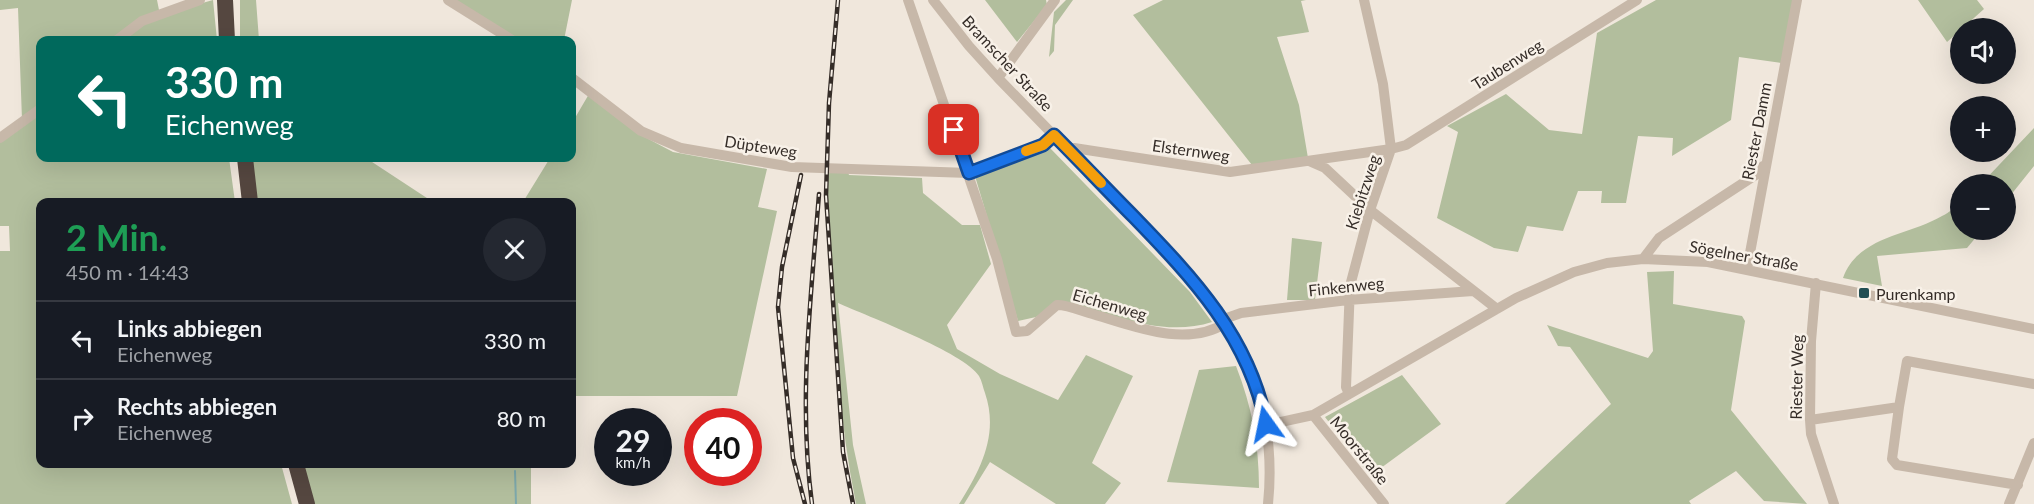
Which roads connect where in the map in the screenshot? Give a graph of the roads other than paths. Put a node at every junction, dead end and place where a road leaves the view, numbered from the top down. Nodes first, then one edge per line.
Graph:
1 (201, 0) edge
2 (448, 0) edge
3 (908, 0) edge
4 (933, 0) edge
5 (1055, 0) edge
6 (1364, 0) edge
7 (1637, 0) edge
8 (1797, 0) edge
9 (230, 4) edge
10 (122, 36) edge
11 (227, 36) edge
12 (235, 36) edge
13 (506, 36) edge
14 (998, 78) junction
15 (576, 81) edge
16 (36, 111) edge
17 (1054, 135) junction
18 (0, 138) edge
19 (1391, 149) junction
20 (1070, 151) junction
21 (1309, 160) junction
22 (236, 162) edge
23 (245, 162) edge
24 (1765, 163) junction
25 (969, 173) junction
26 (241, 198) edge
27 (250, 198) edge
28 (1370, 210) junction
29 (1643, 259) junction
30 (1747, 269) junction
31 (1816, 283) junction
32 (1473, 291) junction
33 (1348, 300) junction
34 (1497, 309) junction
35 (1225, 321) junction
36 (2034, 329) edge
37 (2034, 384) edge
38 (1349, 394) junction
39 (1899, 407) junction
40 (1313, 415) junction
41 (1810, 420) junction
42 (1266, 424) junction
43 (2034, 443) edge
44 (289, 468) edge
45 (297, 468) edge
46 (2018, 485) junction
47 (298, 504) edge
48 (307, 504) edge
49 (1268, 504) edge
50 (1384, 504) edge
51 (1834, 504) edge
52 (2009, 504) edge

1 - 10 street
2 - 13 street
3 - 25 street, Eichenweg
4 - 14 street, Bramscher Straße
5 - 14 street
6 - 19 street, Kiebitzweg
7 - 19 street, Taubenweg
8 - 24 street, Riester Damm
9 - 11 highway
9 - 12 highway
14 - 17 street, Bramscher Straße
15 - 25 street, Düpteweg
16 - 18 street
17 - 20 street, Bramscher Straße
17 - 25 street
19 - 21 street, Elsternweg
19 - 28 street, Kiebitzweg
20 - 21 street, Elsternweg
20 - 35 street, Bramscher Straße
21 - 28 street
22 - 26 highway
23 - 27 highway
24 - 29 street
24 - 30 street, Riester Damm
25 - 35 street, Eichenweg
28 - 32 street
28 - 33 street, Kiebitzweg
29 - 30 street, Sögelner Straße
29 - 34 street, Sögelner Straße
30 - 31 street, Sögelner Straße
31 - 36 street, Sögelner Straße
31 - 41 street, Riester Weg
32 - 33 street, Finkenweg
32 - 34 street
33 - 35 street, Finkenweg
33 - 38 street, Kiebitzweg
34 - 38 street, Sögelner Straße
35 - 42 street, Bramscher Straße
37 - 39 street
38 - 40 street, Sögelner Straße
39 - 41 street
39 - 46 street
40 - 42 street, Sögelner Straße
40 - 50 street, Moorstraße
41 - 51 street, Riester Weg
42 - 49 street, Bramscher Straße
43 - 46 street
44 - 47 highway
45 - 48 highway
46 - 52 street

